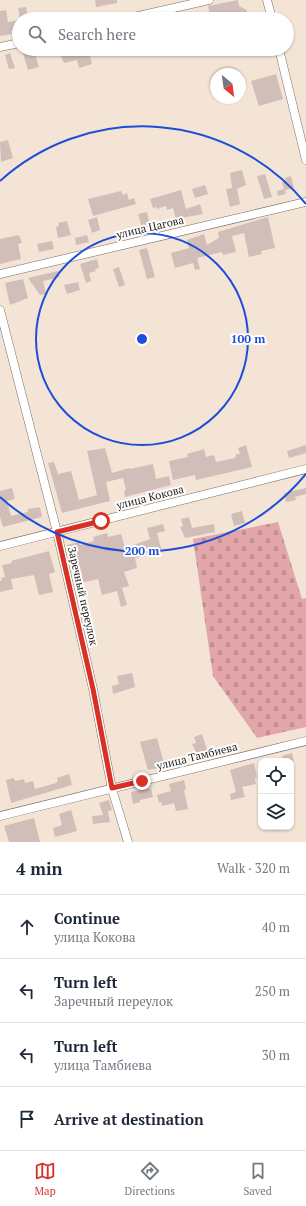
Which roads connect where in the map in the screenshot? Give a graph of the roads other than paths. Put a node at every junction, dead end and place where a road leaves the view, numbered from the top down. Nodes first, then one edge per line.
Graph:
1 (209, 0) edge
2 (267, 0) edge
3 (156, 12) edge
4 (270, 12) edge
5 (12, 45) edge
6 (0, 48) edge
7 (281, 56) edge
8 (306, 160) edge
9 (306, 202) edge
10 (0, 274) edge
11 (0, 310) edge
12 (306, 469) edge
13 (57, 532) junction
14 (0, 546) edge
15 (306, 741) edge
16 (112, 788) junction
17 (0, 816) edge
18 (128, 842) edge

1 - 3 street
2 - 4 street
5 - 6 street
7 - 8 street
9 - 10 street, улица Цагова
11 - 13 street, Заречный переулок
12 - 13 street, улица Кокова
13 - 14 street, улица Кокова
13 - 16 street, Заречный переулок
15 - 16 street, улица Тамбиева
16 - 17 street, улица Тамбиева
16 - 18 street, Заречный переулок

